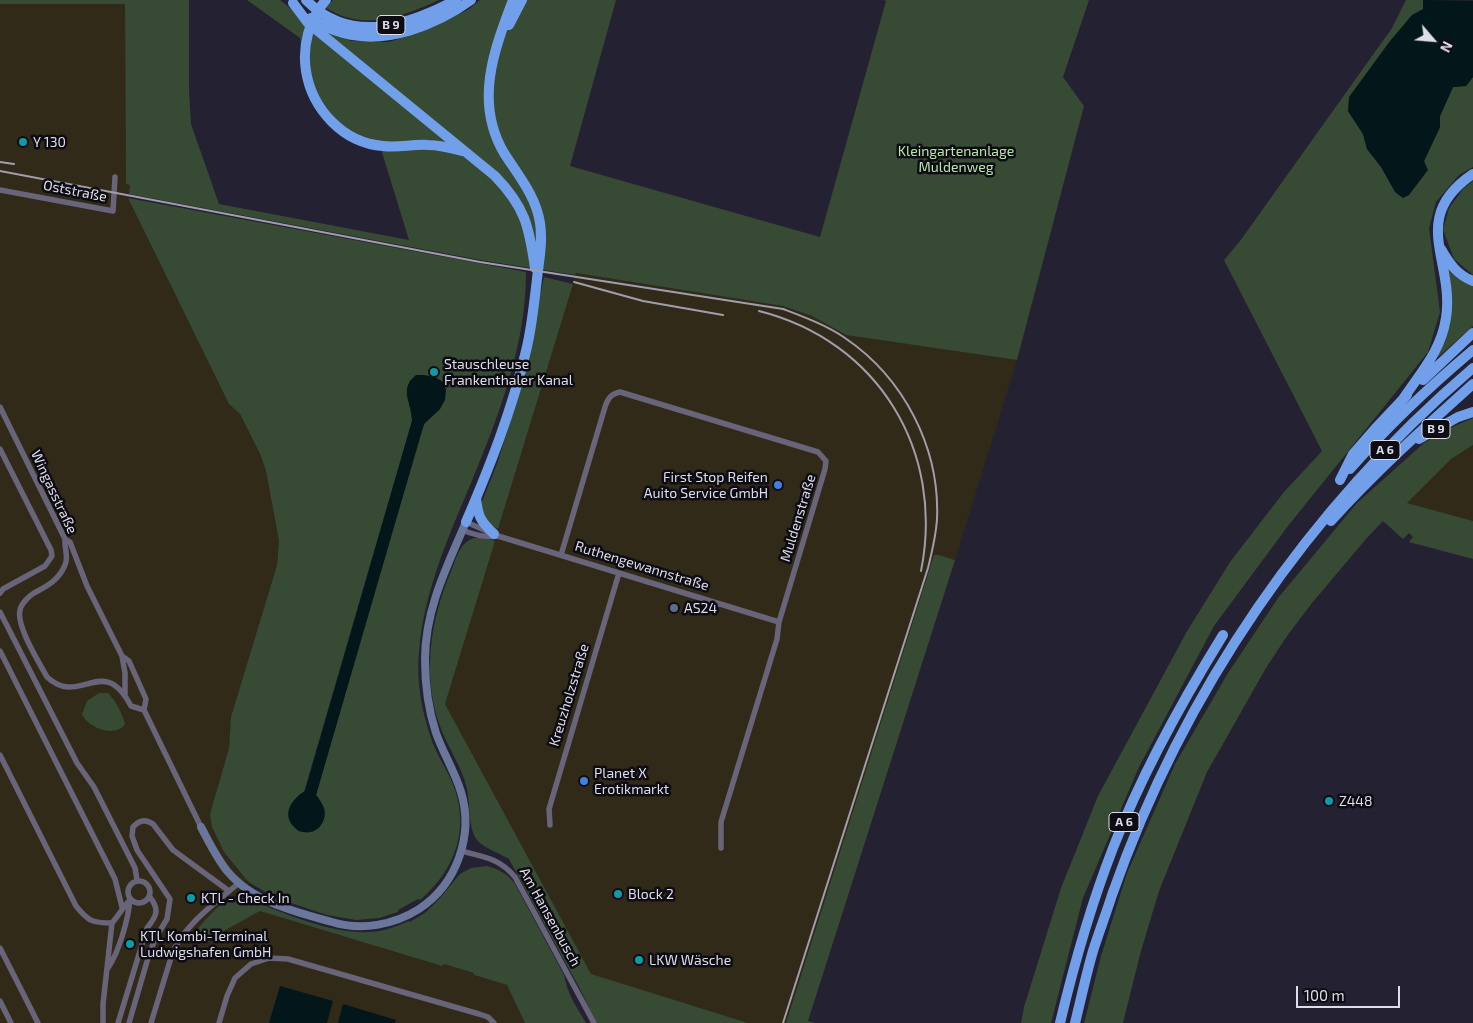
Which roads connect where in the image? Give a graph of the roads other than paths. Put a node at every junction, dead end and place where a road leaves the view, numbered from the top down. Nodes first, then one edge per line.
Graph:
1 (306, 0) edge
2 (326, 0) edge
3 (456, 0) edge
4 (471, 0) edge
5 (513, 0) edge
6 (522, 0) edge
7 (291, 1) edge
8 (315, 19) junction
9 (496, 50) junction
10 (467, 153) junction
11 (1473, 174) edge
12 (115, 178) dead end
13 (0, 190) edge
14 (1439, 247) junction
15 (537, 255) junction
16 (1473, 281) edge
17 (1473, 333) edge
18 (1473, 350) edge
19 (1473, 368) edge
20 (1473, 384) edge
21 (1403, 399) junction
22 (0, 408) edge
23 (1473, 412) edge
24 (0, 449) edge
25 (1402, 450) junction
26 (476, 497) junction
27 (464, 526) junction
28 (496, 535) junction
29 (65, 539) junction
30 (1307, 540) junction
31 (561, 555) junction
32 (619, 573) junction
33 (0, 593) edge
34 (0, 612) edge
35 (779, 622) junction
36 (1223, 635) dead end
37 (0, 651) edge
38 (122, 656) junction
39 (125, 695) junction
40 (144, 710) junction
41 (0, 756) edge
42 (550, 825) dead end
43 (201, 827) joint
44 (722, 848) dead end
45 (461, 851) junction
46 (115, 879) junction
47 (137, 880) junction
48 (239, 883) junction
49 (129, 885) junction
50 (229, 891) junction
51 (149, 896) junction
52 (130, 900) junction
53 (122, 907) junction
54 (112, 923) junction
55 (0, 948) edge
56 (108, 968) junction
57 (0, 1002) edge
58 (11, 1023) edge
59 (38, 1023) edge
60 (103, 1023) edge
61 (118, 1023) edge
62 (129, 1023) edge
63 (152, 1023) edge
64 (219, 1023) edge
65 (494, 1023) edge
66 (594, 1023) edge
67 (1060, 1023) edge
68 (1075, 1023) edge

1 - 8 highway, B 9
2 - 10 highway
3 - 8 highway, B 9
4 - 8 highway
5 - 9 highway
6 - 9 highway
7 - 8 highway
8 - 10 highway
9 - 15 highway
10 - 15 highway
11 - 14 highway
12 - 13 street, Oststraße
14 - 16 highway
14 - 21 highway
15 - 26 highway
17 - 21 highway
18 - 21 highway, A 6
19 - 30 highway, A 6
20 - 25 highway
22 - 29 street, Wingasstraße
23 - 25 highway, B 9
24 - 33 street
25 - 30 highway
26 - 27 highway
26 - 28 highway
27 - 28 street, Ruthengewannstraße
27 - 45 street
28 - 31 street, Ruthengewannstraße
29 - 38 street
29 - 39 street, Wingasstraße
30 - 68 highway, A 6
31 - 32 street, Ruthengewannstraße
31 - 35 street, Muldenstraße
32 - 35 street, Ruthengewannstraße
32 - 42 street, Kreuzholzstraße
34 - 47 street
35 - 44 street, Muldenstraße
36 - 67 highway, A 6
37 - 46 street
38 - 39 street
38 - 40 street
39 - 40 street
40 - 43 street
41 - 54 street
43 - 48 street
45 - 48 street
45 - 66 street, Am Hansenbusch
46 - 49 street
46 - 53 street
47 - 49 street
47 - 51 street
48 - 50 street
49 - 52 street
50 - 62 street
50 - 63 street
51 - 52 street
51 - 61 street
52 - 53 street
52 - 56 street
53 - 54 street
54 - 56 street
55 - 59 street
56 - 60 street
57 - 58 street
64 - 65 street

